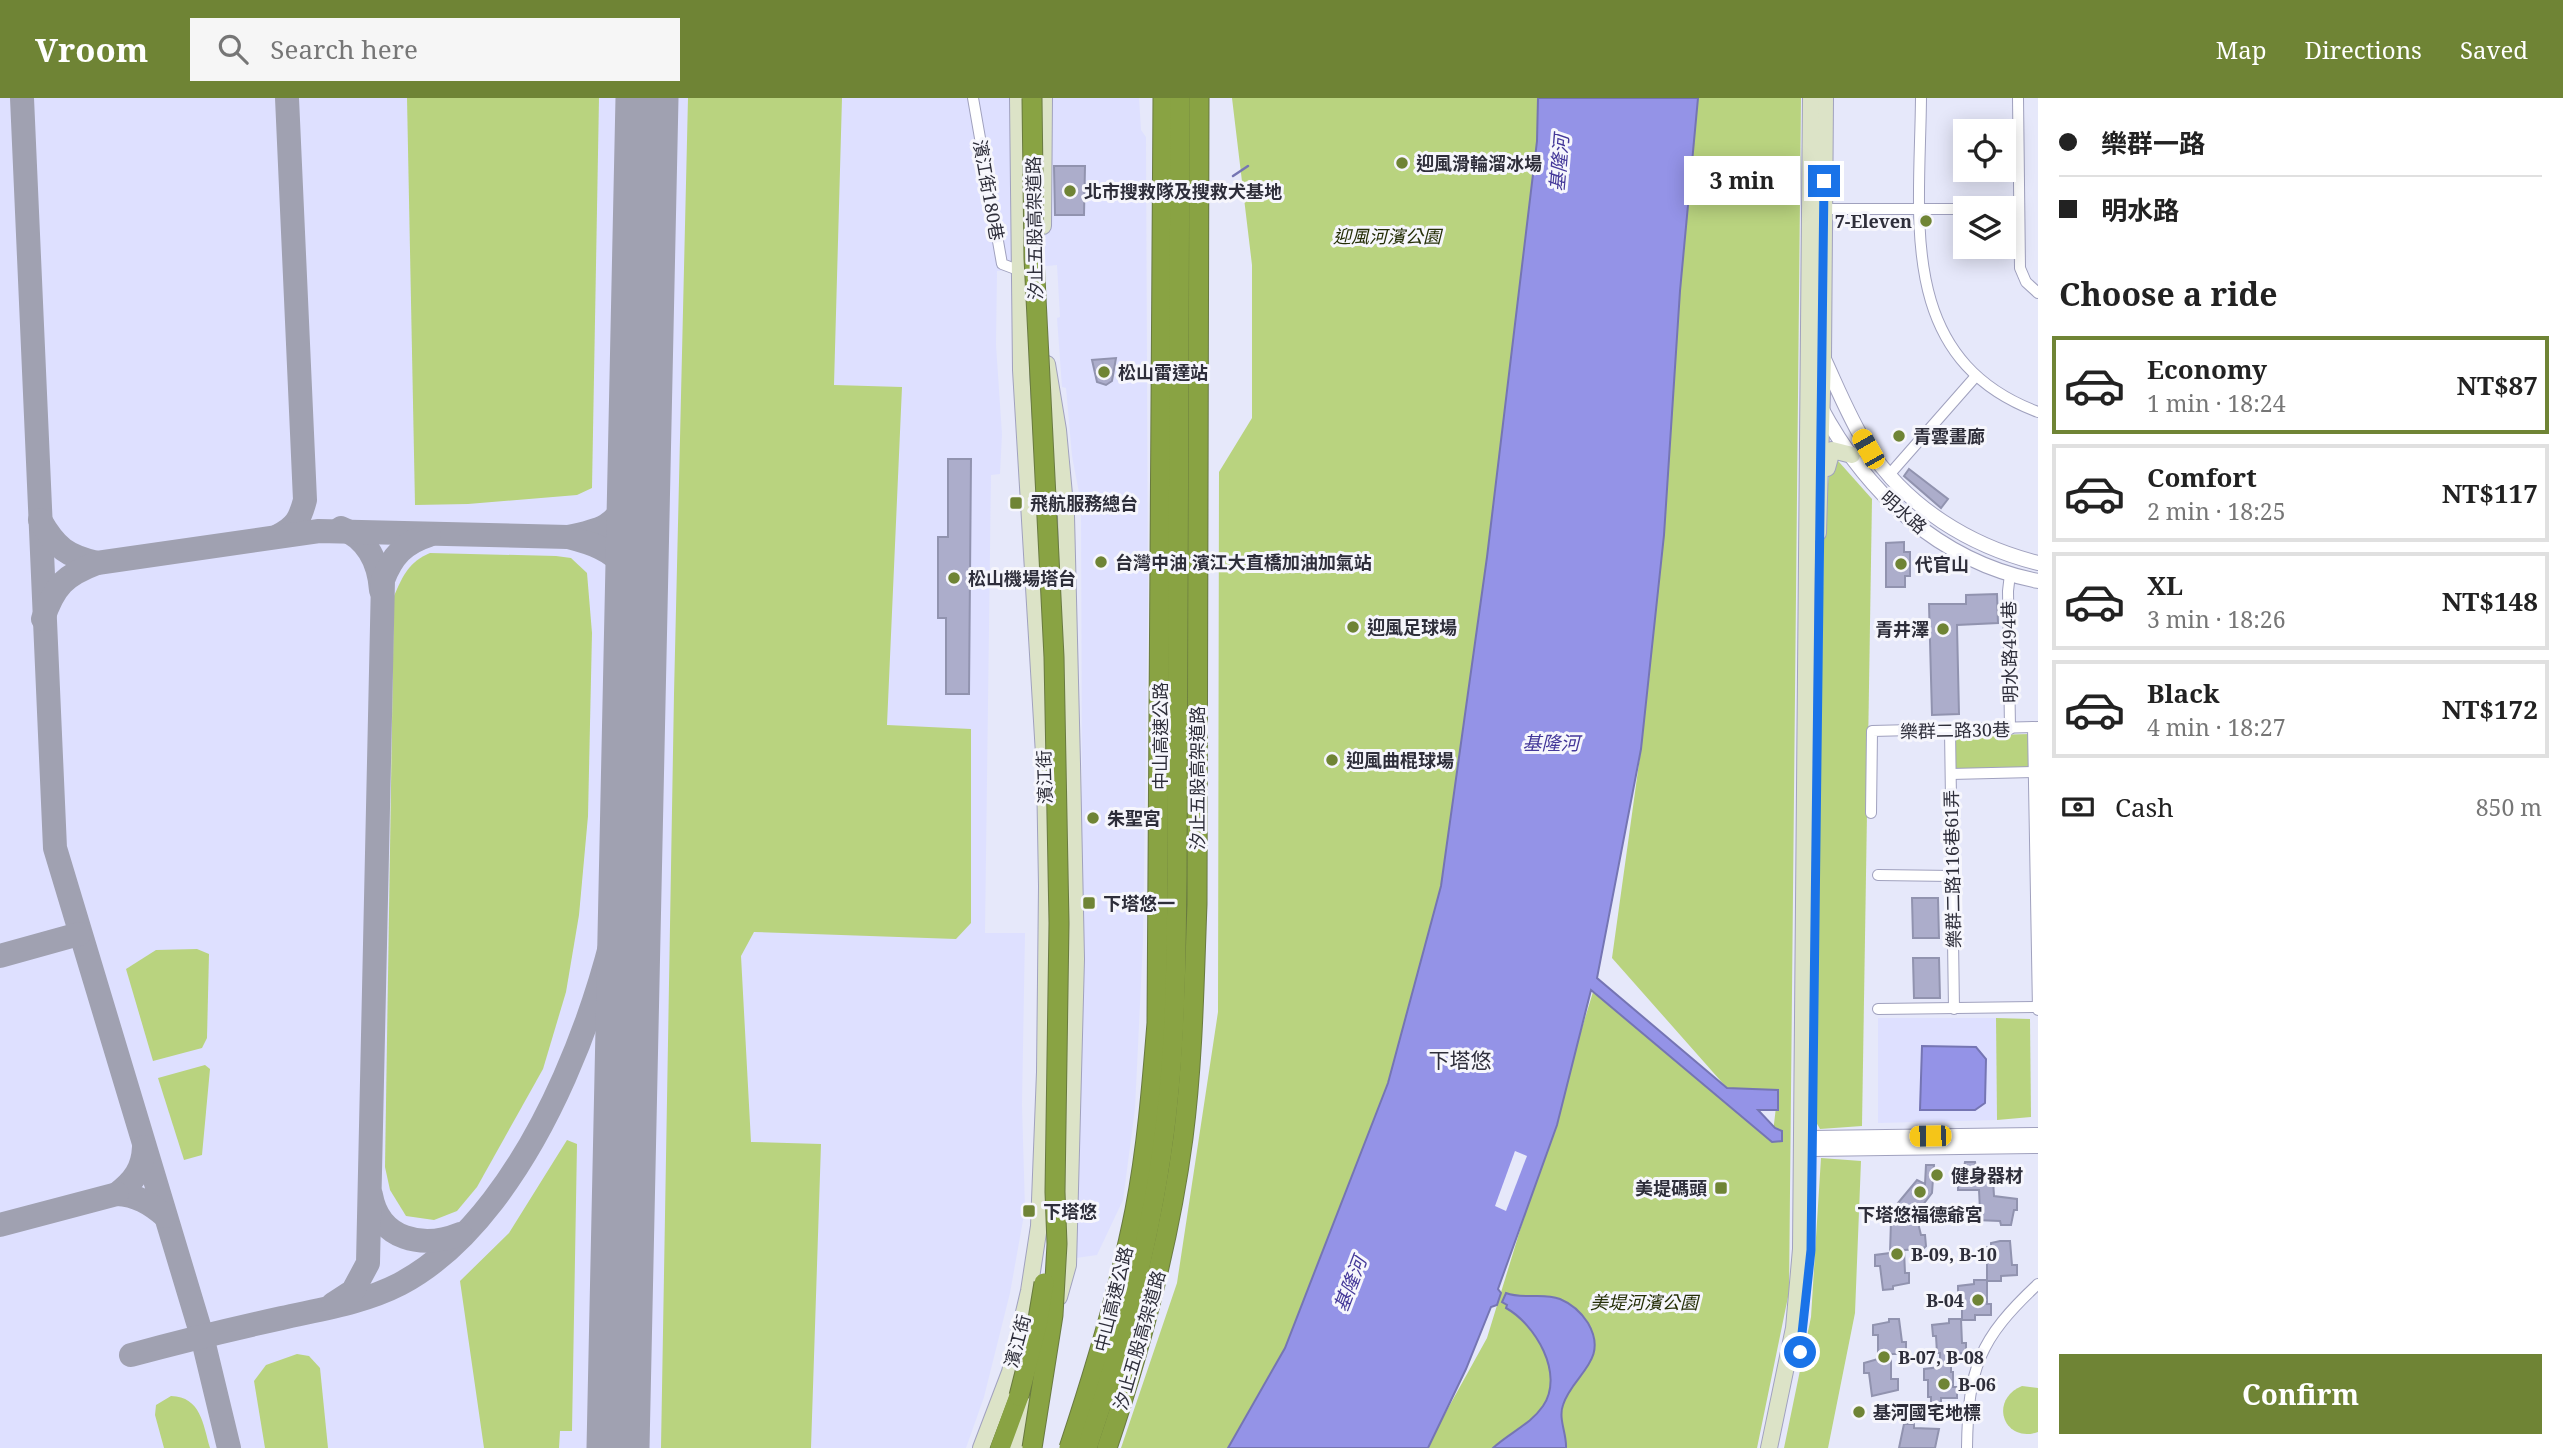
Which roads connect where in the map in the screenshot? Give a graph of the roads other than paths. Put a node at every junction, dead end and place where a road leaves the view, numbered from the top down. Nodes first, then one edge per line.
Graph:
1 (973, 98) edge
2 (1018, 98) edge
3 (1032, 98) edge
4 (1044, 98) edge
5 (1163, 98) edge
6 (1180, 98) edge
7 (1199, 98) edge
8 (1811, 98) edge
9 (1825, 98) edge
10 (1921, 98) edge
11 (2018, 98) edge
12 (1824, 209) junction
13 (1920, 209) junction
14 (1953, 209) edge
15 (2019, 209) joint
16 (1018, 270) junction
17 (2038, 293) edge
18 (1823, 357) junction
19 (1976, 376) junction
20 (1808, 383) junction
21 (1822, 410) junction
22 (2038, 412) edge
23 (1852, 456) junction
24 (1062, 466) junction
25 (1026, 467) junction
26 (1889, 475) junction
27 (1818, 522) junction
28 (2038, 563) edge
29 (2010, 575) junction
30 (2038, 581) edge
31 (2035, 727) edge
32 (2010, 729) junction
33 (1950, 730) junction
34 (2034, 772) junction
35 (1951, 774) junction
36 (1871, 813) dead end
37 (1878, 875) dead end
38 (1952, 876) junction
39 (2037, 876) edge
40 (2038, 1008) edge
41 (1878, 1009) dead end
42 (1954, 1009) junction
43 (2038, 1135) edge
44 (1808, 1143) junction
45 (2038, 1146) edge
46 (1055, 1192) junction
47 (2038, 1284) edge
48 (1010, 1372) junction
49 (1036, 1380) junction
50 (981, 1448) edge
51 (1000, 1448) edge
52 (1017, 1448) edge
53 (1032, 1448) edge
54 (1069, 1448) edge
55 (1087, 1448) edge
56 (1107, 1448) edge
57 (1769, 1448) edge
58 (1780, 1448) edge
59 (1967, 1448) edge

1 - 16 street, 濱江街180巷
2 - 16 main road, 濱江街
3 - 46 highway, 汐止五股高架道路, bridge
4 - 24 main road, 濱江街
5 - 54 highway, 中山高速公路, bridge
6 - 55 highway, 中山高速公路, bridge
7 - 56 highway, 汐止五股高架道路, bridge
8 - 20 main road, 明水路
9 - 12 main road, 明水路
10 - 13 street
11 - 15 street
12 - 13 street
12 - 18 main road, 明水路
13 - 14 street
13 - 19 street
15 - 17 street
16 - 25 main road, 濱江街
18 - 21 main road
18 - 26 street, 明水路
19 - 22 street
19 - 26 street
20 - 21 street, 明水路
20 - 44 main road
21 - 23 street, 明水路
21 - 27 main road
23 - 27 main road
23 - 29 street, 明水路
24 - 25 main road
24 - 49 main road, 濱江街
25 - 48 main road, 濱江街
26 - 28 street, 明水路
27 - 44 main road
29 - 30 street, 明水路
29 - 32 street, 明水路494巷
31 - 32 street, 樂群二路30巷
31 - 34 street
32 - 33 street, 樂群二路30巷
33 - 35 street, 樂群二路116巷61弄
33 - 36 street, 樂群二路30巷
34 - 35 street
34 - 39 street
35 - 38 street, 樂群二路116巷61弄
37 - 38 street
38 - 42 street, 樂群二路116巷61弄
39 - 40 street
40 - 42 street
41 - 42 street
43 - 44 street
44 - 45 street
44 - 57 main road
44 - 58 main road
46 - 51 highway, bridge
46 - 53 highway, 汐止五股高架道路, bridge
47 - 59 street
48 - 49 main road
48 - 50 main road, 濱江街
49 - 52 main road, 濱江街

